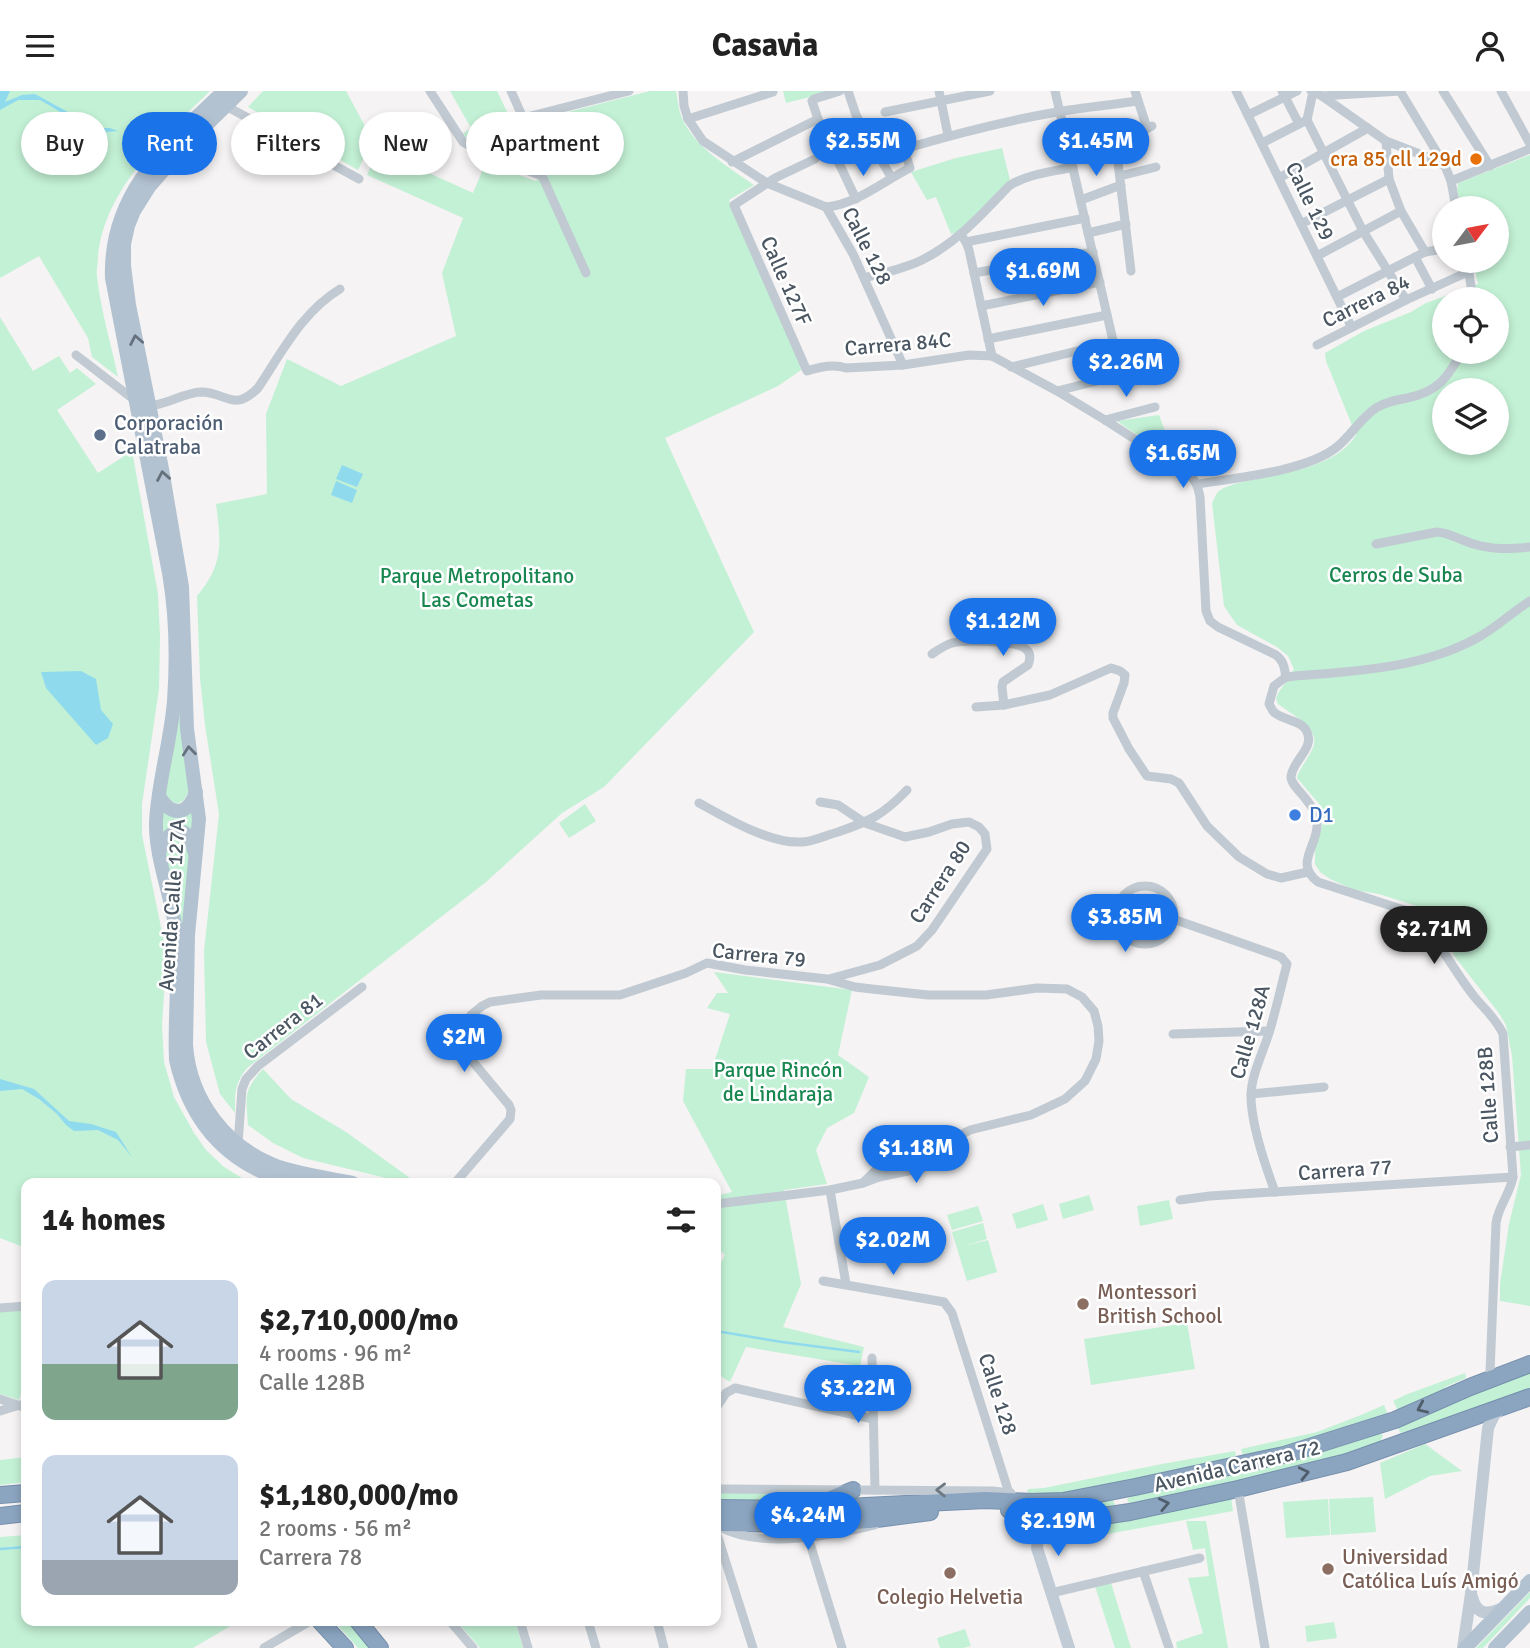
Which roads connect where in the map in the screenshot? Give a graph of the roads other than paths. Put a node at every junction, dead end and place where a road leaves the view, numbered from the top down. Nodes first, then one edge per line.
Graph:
1 (241, 91) edge
2 (430, 91) edge
3 (511, 91) edge
4 (629, 91) edge
5 (683, 91) edge
6 (838, 91) edge
7 (848, 91) edge
8 (990, 91) edge
9 (1055, 91) edge
10 (1135, 91) edge
11 (1297, 91) edge
12 (1400, 91) edge
13 (1443, 91) edge
14 (1501, 91) edge
15 (773, 92) edge
16 (1240, 92) edge
17 (1315, 93) edge
18 (601, 94) edge
19 (1284, 94) edge
20 (940, 96) edge
21 (225, 98) edge
22 (1138, 101) junction
23 (885, 111) dead end
24 (1060, 111) junction
25 (1248, 115) junction
26 (688, 119) junction
27 (818, 120) junction
28 (1303, 122) junction
29 (1368, 128) junction
30 (948, 135) junction
31 (1386, 141) junction
32 (1262, 143) junction
33 (1116, 146) junction
34 (1530, 146) edge
35 (1324, 153) junction
36 (815, 159) dead end
37 (732, 162) junction
38 (1072, 164) junction
39 (1445, 166) junction
40 (1490, 166) junction
41 (1156, 167) dead end
42 (542, 176) joint
43 (891, 177) junction
44 (1279, 178) junction
45 (1389, 179) junction
46 (359, 180) dead end
47 (1120, 180) junction
48 (1451, 181) junction
49 (767, 183) junction
50 (1454, 196) edge
51 (856, 199) junction
52 (1081, 200) junction
53 (1348, 201) junction
54 (826, 207) junction
55 (1401, 211) junction
56 (1085, 218) junction
57 (1126, 224) junction
58 (1301, 224) junction
59 (1363, 231) junction
60 (1088, 233) junction
61 (963, 239) junction
62 (1432, 251) edge
63 (1093, 252) junction
64 (1424, 252) junction
65 (1317, 256) junction
66 (1415, 257) junction
67 (1131, 271) dead end
68 (1388, 272) junction
69 (586, 273) dead end
70 (974, 273) junction
71 (1466, 273) edge
72 (864, 278) junction
73 (1100, 282) junction
74 (1436, 287) edge
75 (340, 289) dead end
76 (1432, 289) joint
77 (1337, 297) junction
78 (1406, 300) junction
79 (981, 306) junction
80 (1107, 315) junction
81 (1351, 326) junction
82 (988, 339) junction
83 (1114, 342) junction
84 (1317, 345) dead end
85 (76, 355) dead end
86 (992, 356) junction
87 (1454, 364) edge
88 (903, 365) junction
89 (1011, 367) junction
90 (807, 371) joint
91 (1057, 391) junction
92 (143, 405) junction
93 (1155, 407) dead end
94 (1105, 420) junction
95 (1198, 484) junction
96 (1376, 544) dead end
97 (1530, 547) edge
98 (1530, 601) edge
99 (932, 654) dead end
100 (1286, 677) junction
101 (1004, 705) junction
102 (976, 707) dead end
103 (907, 790) dead end
104 (196, 792) junction
105 (159, 796) junction
106 (820, 802) dead end
107 (699, 803) dead end
108 (865, 823) junction
109 (160, 850) junction
110 (195, 856) junction
111 (1308, 872) junction
112 (1173, 919) junction
113 (827, 979) junction
114 (362, 987) dead end
115 (1269, 1031) junction
116 (1173, 1034) dead end
117 (1324, 1087) dead end
118 (1251, 1094) junction
119 (238, 1144) junction
120 (1530, 1145) edge
121 (1510, 1147) junction
122 (1513, 1177) junction
123 (274, 1178) edge
124 (326, 1178) edge
125 (459, 1178) edge
126 (830, 1190) junction
127 (1275, 1192) junction
128 (1180, 1200) dead end
129 (721, 1203) edge
130 (823, 1281) dead end
131 (846, 1284) junction
132 (21, 1306) edge
133 (0, 1308) edge
134 (1530, 1353) edge
135 (872, 1358) dead end
136 (1530, 1364) edge
137 (1490, 1373) junction
138 (1470, 1387) junction
139 (1530, 1397) edge
140 (0, 1399) edge
141 (721, 1400) edge
142 (21, 1405) edge
143 (21, 1406) edge
144 (1503, 1406) junction
145 (0, 1411) edge
146 (1475, 1417) junction
147 (873, 1419) junction
148 (1373, 1427) junction
149 (1488, 1428) junction
150 (1380, 1450) junction
151 (1135, 1487) junction
152 (721, 1489) edge
153 (1238, 1489) junction
154 (853, 1490) junction
155 (875, 1490) junction
156 (21, 1493) edge
157 (1009, 1493) junction
158 (0, 1495) edge
159 (1032, 1502) junction
160 (721, 1508) edge
161 (806, 1509) junction
162 (1130, 1511) junction
163 (21, 1514) edge
164 (0, 1516) edge
165 (903, 1516) junction
166 (1058, 1520) junction
167 (721, 1524) edge
168 (721, 1527) edge
169 (808, 1538) junction
170 (1200, 1557) dead end
171 (721, 1558) edge
172 (1143, 1571) junction
173 (1530, 1581) edge
174 (1051, 1593) junction
175 (1472, 1594) junction
176 (1504, 1608) junction
177 (1530, 1612) edge
178 (301, 1626) edge
179 (330, 1626) edge
180 (356, 1626) edge
181 (362, 1626) edge
182 (454, 1626) edge
183 (521, 1626) edge
184 (589, 1626) edge
185 (658, 1626) edge
186 (1500, 1645) edge
187 (264, 1648) edge
188 (348, 1648) edge
189 (378, 1648) edge
190 (473, 1648) edge
191 (528, 1648) edge
192 (596, 1648) edge
193 (664, 1648) edge
194 (753, 1648) edge
195 (842, 1648) edge
196 (1069, 1648) edge
197 (1169, 1648) edge
198 (1265, 1648) edge
199 (1464, 1648) edge

1 - 21 main road
2 - 42 street
3 - 18 street
4 - 18 street
5 - 26 street, Calle 128
6 - 27 street
7 - 43 street
8 - 20 street
9 - 24 street
10 - 22 street
11 - 19 street
12 - 17 street
12 - 39 street
13 - 40 street
14 - 34 street
15 - 26 street
16 - 25 street, Calle 129
17 - 28 street
17 - 29 street
19 - 25 street
19 - 28 street
20 - 23 street
20 - 30 street
21 - 46 street
21 - 92 main road
22 - 24 street
22 - 33 street
24 - 30 street
24 - 38 street
25 - 32 street, Calle 129
26 - 37 street, Calle 128
27 - 37 street
27 - 51 street
28 - 32 street
28 - 35 street
29 - 31 street
29 - 35 street
30 - 43 street
31 - 39 street
31 - 45 street
32 - 44 street, Calle 129
33 - 38 street
33 - 47 street
34 - 40 street
35 - 44 street
35 - 53 street
36 - 49 street
37 - 49 street, Calle 128
38 - 52 street
38 - 61 street
39 - 48 street
40 - 48 street
41 - 47 street
42 - 69 street
43 - 51 street
44 - 58 street, Calle 129
45 - 53 street
45 - 55 street
47 - 52 street
47 - 57 street
48 - 50 street
49 - 54 street, Calle 128
49 - 90 street, Calle 127F
51 - 54 street
52 - 56 street
53 - 58 street
53 - 59 street
54 - 72 street, Calle 128
55 - 59 street
55 - 64 street
56 - 60 street
56 - 61 street
57 - 60 street
57 - 67 street
58 - 65 street, Calle 129
59 - 65 street
59 - 68 street
60 - 63 street
61 - 70 street
61 - 72 street
62 - 64 street
63 - 70 street
63 - 73 street
64 - 66 street
65 - 77 street, Calle 129
66 - 68 street
66 - 76 street
68 - 77 street
68 - 78 street
70 - 79 street
71 - 74 street, Carrera 84
72 - 88 street, Calle 128
73 - 79 street
73 - 80 street
75 - 92 street
76 - 78 street, Carrera 84
77 - 81 street, Calle 129
78 - 81 street, Carrera 84
79 - 82 street
80 - 82 street
80 - 83 street
81 - 84 street, Carrera 84
82 - 86 street
83 - 89 street
83 - 91 street
85 - 92 street
86 - 88 street, Carrera 84C
86 - 89 street
87 - 95 street
88 - 90 street, Carrera 84C
89 - 91 street
91 - 94 street
104 -> 92 main road, Avenida Calle 127A
92 - 105 main road, Avenida Calle 127A
93 - 94 street
94 - 95 street
95 - 100 street
96 - 97 street
98 - 100 street
99 - 101 street
100 - 111 street
101 - 102 street
101 - 111 street
103 - 108 street
104 - 105 main road
104 - 110 main road, Avenida Calle 127A
105 - 109 main road, Avenida Calle 127A
106 - 108 street, Carrera 80
107 - 108 street
108 - 113 street, Carrera 80
109 - 110 main road
109 - 123 main road, Avenida Calle 127A
110 - 119 main road, Avenida Calle 127A
111 - 121 street, Calle 128B
112 - 112 street
112 - 115 street, Calle 128A
113 - 125 street, Carrera 79
113 - 126 street, Carrera 79
114 - 119 street, Carrera 81
115 - 116 street
115 - 118 street, Calle 128A
117 - 118 street
118 - 127 street, Calle 128A
119 - 124 main road, Avenida Calle 127A
120 - 121 street
121 - 122 street, Calle 128B
122 - 127 street, Carrera 77
122 - 137 street, Calle 128B
126 - 129 street
126 - 131 street
127 - 128 street, Carrera 77
130 - 131 street
131 - 157 street, Calle 128
132 - 133 street
134 - 137 highway, Avenida Carrera 72
135 - 147 street
136 - 138 highway, Avenida Carrera 72
137 - 138 highway, Avenida Carrera 72
138 -> 148 highway, Avenida Carrera 72
139 - 144 highway, Avenida Carrera 72
140 - 142 street
141 - 147 street
143 - 145 street
144 - 146 highway, Avenida Carrera 72
144 - 149 street
146 - 149 street
146 - 150 highway, Avenida Carrera 72
147 - 155 street
148 - 150 highway
148 - 151 highway, Avenida Carrera 72
149 - 175 street
153 -> 150 highway, Avenida Carrera 72
151 - 159 highway, Avenida Carrera 72
151 - 162 highway
152 - 154 street, Avenida Carrera 72
162 -> 153 highway, Avenida Carrera 72
153 - 198 street
154 - 155 street, Avenida Carrera 72
154 - 161 highway
157 -> 155 street, Avenida Carrera 72
156 - 158 highway
157 - 159 street, Avenida Carrera 72
159 - 161 highway, Avenida Carrera 72
160 - 161 highway, Avenida Carrera 72
162 - 166 highway, Avenida Carrera 72
163 - 164 highway
165 - 166 highway, Avenida Carrera 72
165 - 167 highway, Avenida Carrera 72
165 - 169 street, Avenida Carrera 72
166 - 174 street
168 - 169 street, Avenida Carrera 72
169 - 195 street
170 - 172 street
171 - 194 street
172 - 174 street
172 - 197 street
173 - 176 main road
174 - 196 street
175 - 176 street
175 - 199 street
176 - 199 main road
177 - 186 main road
178 - 187 street
179 - 188 highway
180 - 189 main road
181 - 189 highway
182 - 190 street
183 - 191 street
184 - 192 street
185 - 193 street

